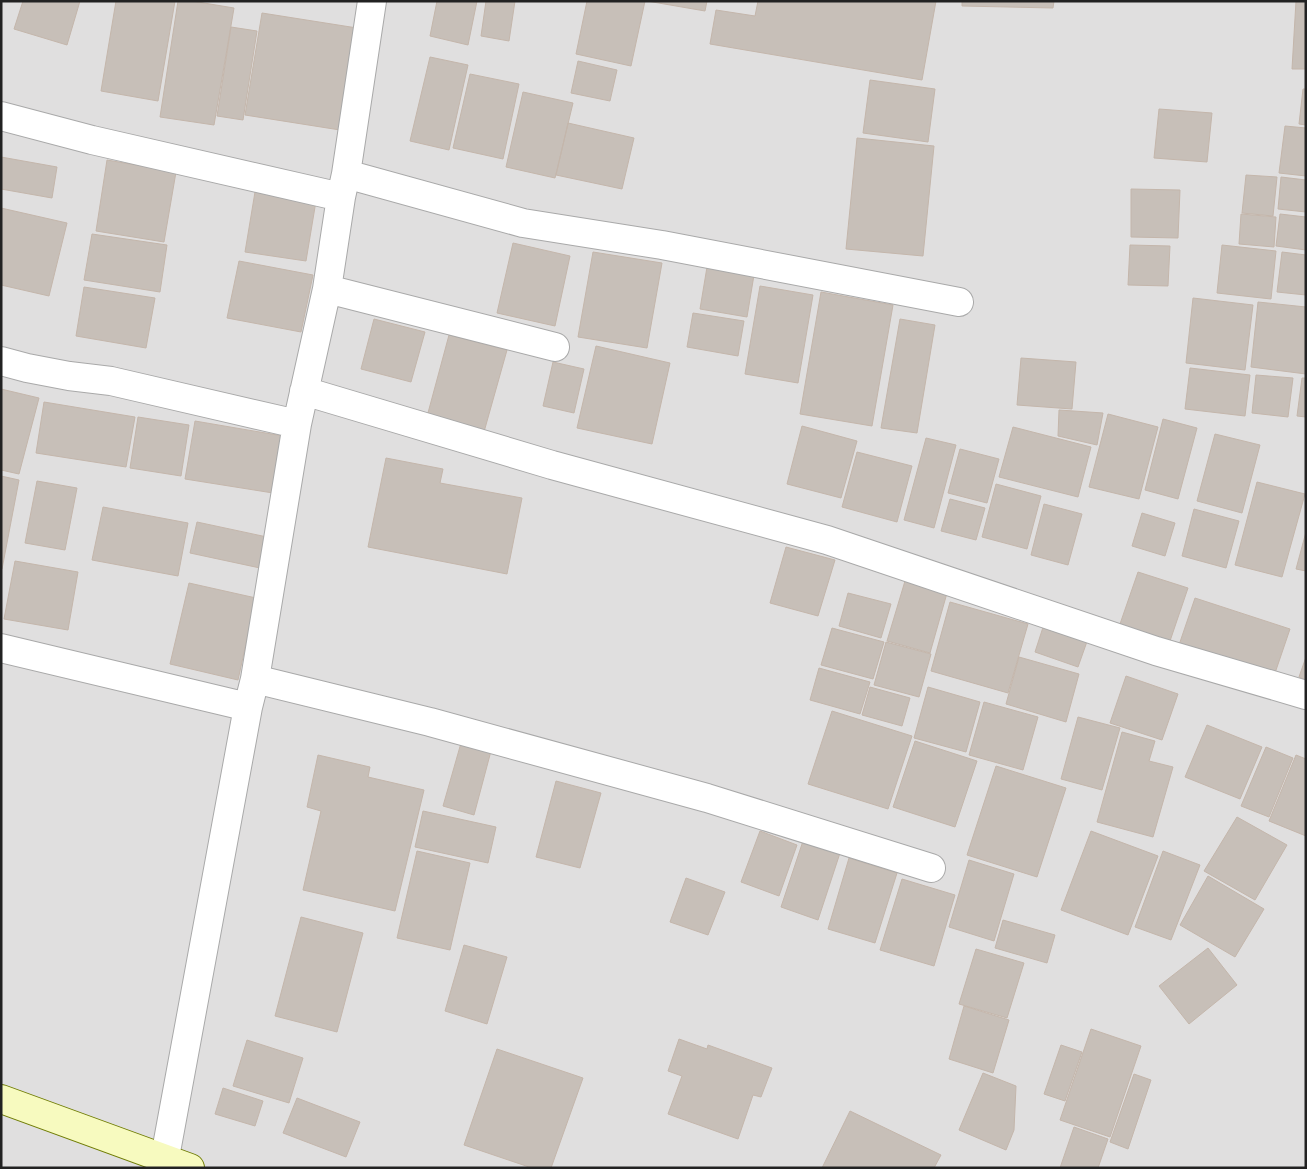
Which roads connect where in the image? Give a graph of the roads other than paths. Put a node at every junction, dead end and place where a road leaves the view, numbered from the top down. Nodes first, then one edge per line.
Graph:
1 (372, 1) edge
2 (1, 116) edge
3 (344, 185) junction
4 (327, 289) junction
5 (960, 302) dead end
6 (555, 347) dead end
7 (1, 361) edge
8 (304, 392) junction
9 (296, 424) junction
10 (1, 648) edge
11 (255, 680) junction
12 (1306, 695) edge
13 (248, 707) junction
14 (931, 868) dead end
15 (1, 1099) edge
16 (164, 1163) edge
17 (190, 1168) edge

1 - 3 street
2 - 3 street
3 - 4 street
3 - 5 street
4 - 6 street
4 - 8 street
7 - 9 street
8 - 9 street
8 - 12 street
9 - 11 street
10 - 13 street
11 - 13 street
11 - 14 street
13 - 16 street
15 - 16 main road
16 - 17 main road

